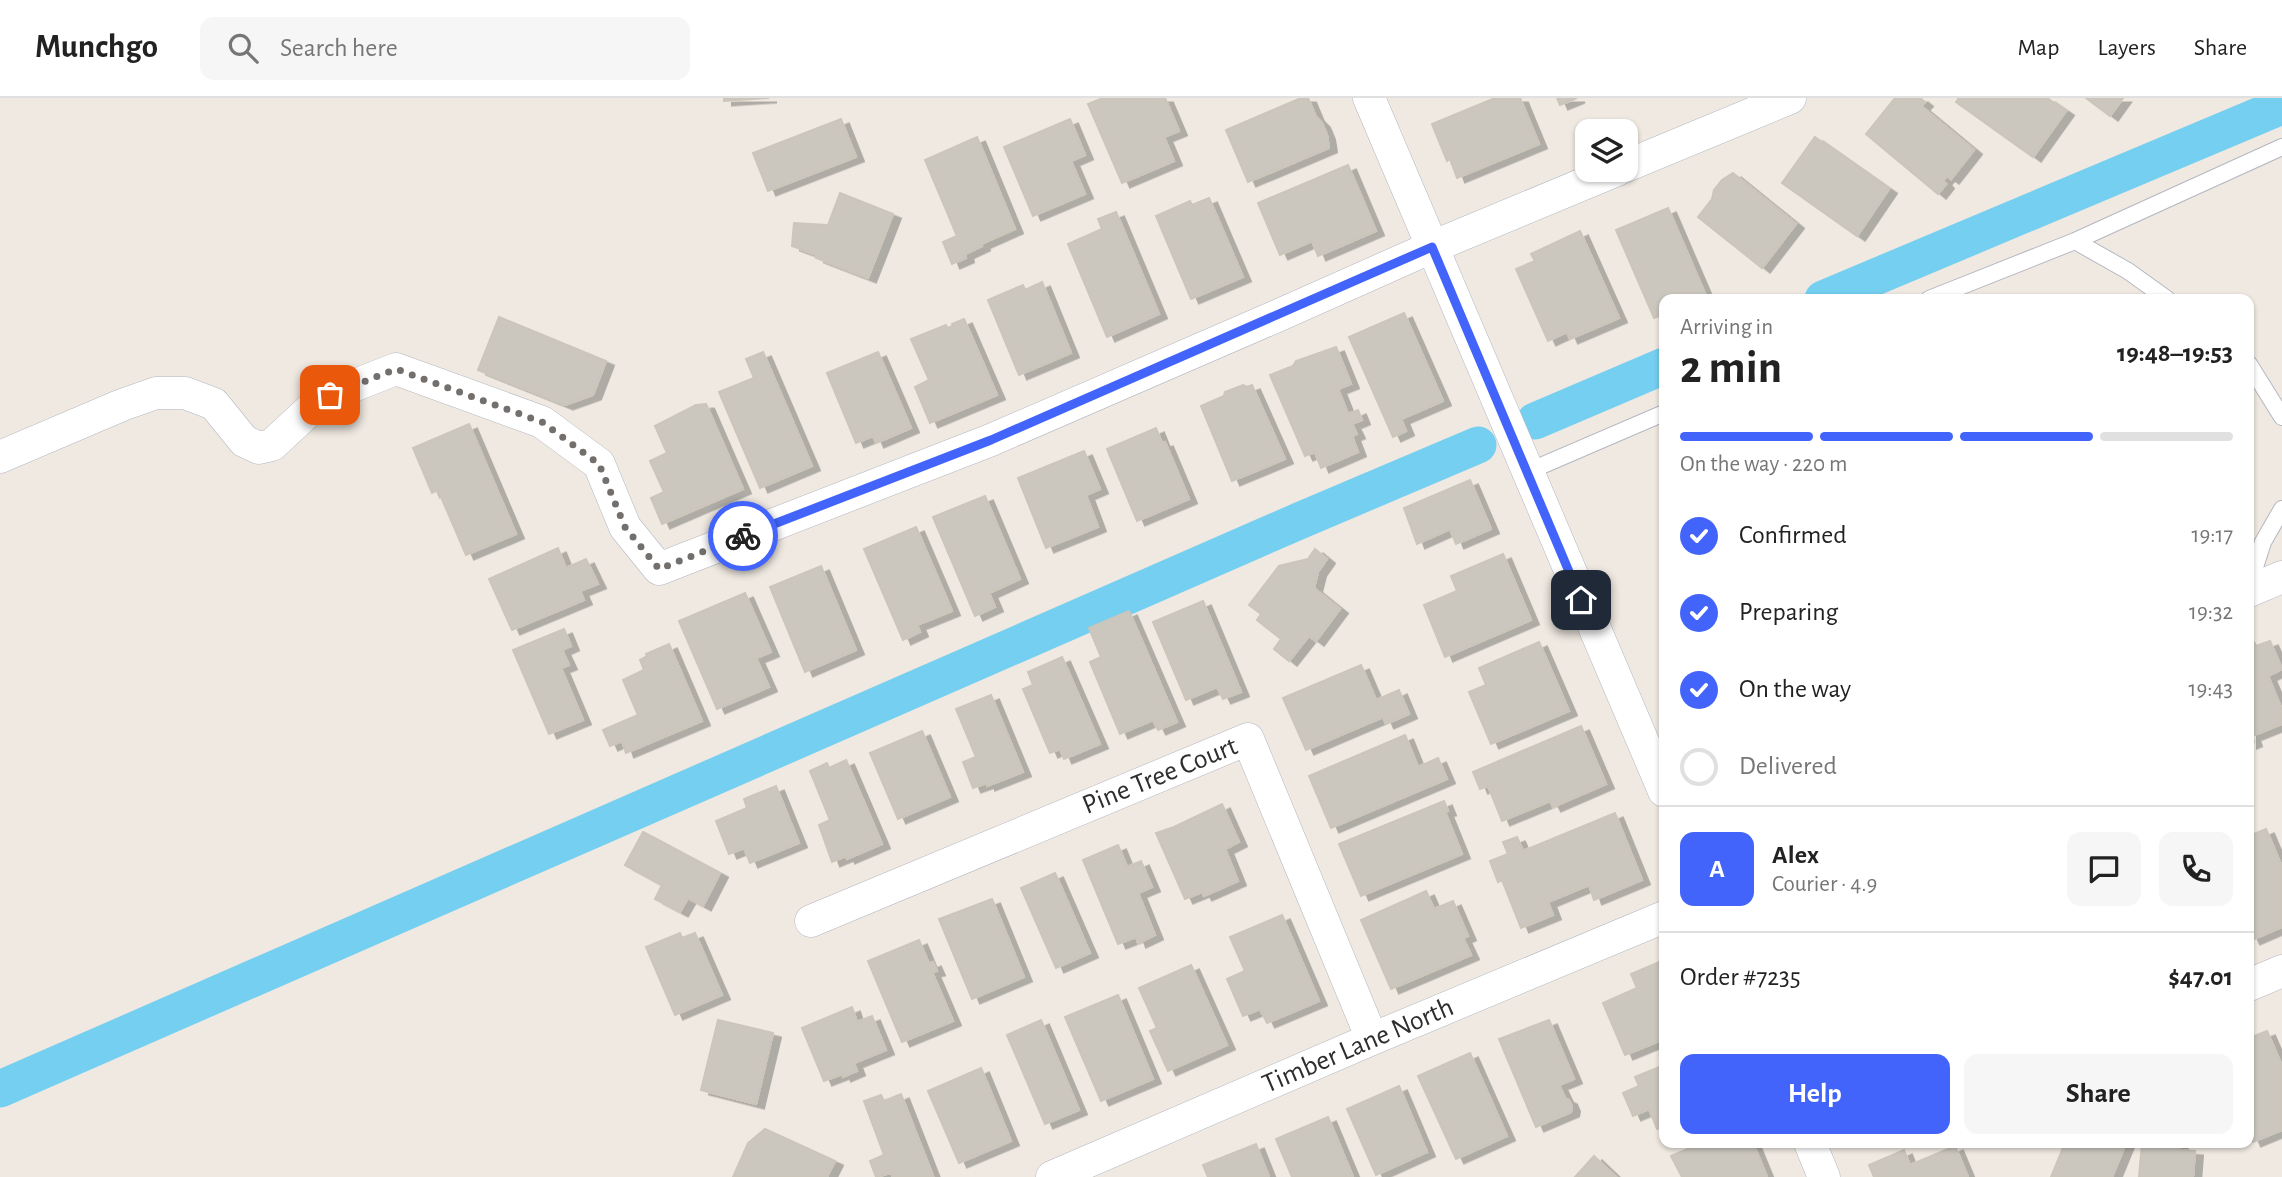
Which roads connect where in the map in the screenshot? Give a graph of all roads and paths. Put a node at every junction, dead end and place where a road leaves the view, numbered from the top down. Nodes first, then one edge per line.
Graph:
1 (1368, 98) edge
2 (1790, 98) edge
3 (2282, 147) edge
4 (1638, 161) edge
5 (1588, 182) edge
6 (2075, 241) junction
7 (1432, 247) junction
8 (1942, 294) edge
9 (2160, 294) edge
10 (2254, 372) edge
11 (1659, 415) edge
12 (2282, 417) edge
13 (0, 457) edge
14 (1527, 472) junction
15 (2282, 509) edge
16 (2254, 570) edge
17 (2282, 578) edge
18 (2254, 590) edge
19 (1659, 779) edge
20 (1659, 919) edge
21 (811, 921) dead end
22 (2282, 971) edge
23 (2254, 983) edge
24 (1373, 1039) junction
25 (1812, 1148) edge
26 (1052, 1177) edge
27 (1824, 1177) edge

1 - 7 street
2 - 4 street
3 - 6 lane
5 - 7 street
6 - 8 lane
6 - 9 lane
7 - 13 street
7 - 14 street
10 - 12 lane
11 - 14 lane
14 - 19 street
15 - 16 lane
17 - 18 street
20 - 24 street, Timber Lane North
21 - 24 street, Pine Tree Court
22 - 23 street
24 - 26 street, Timber Lane North
25 - 27 street

